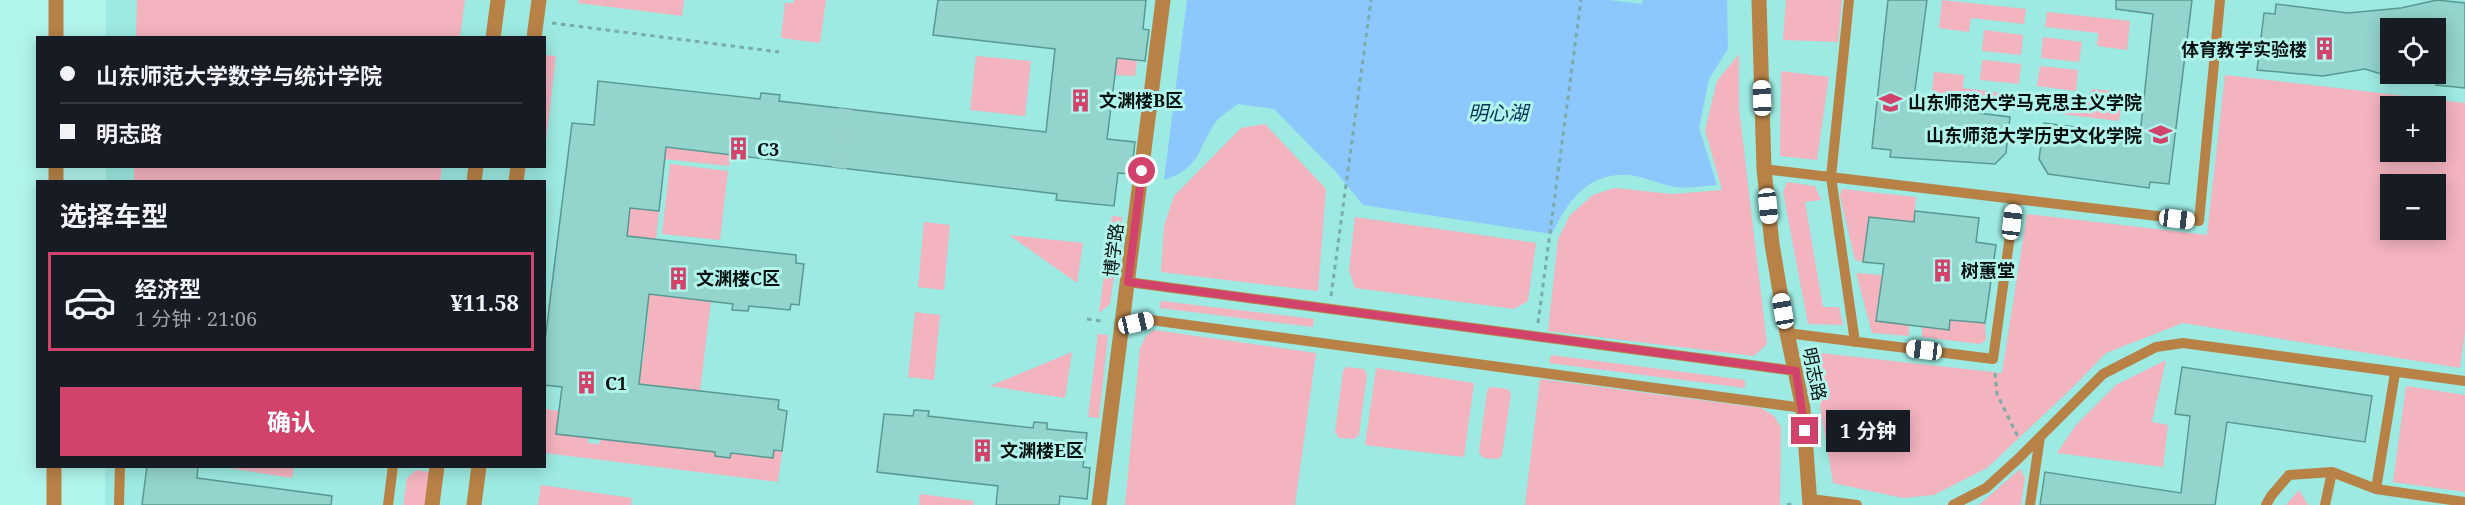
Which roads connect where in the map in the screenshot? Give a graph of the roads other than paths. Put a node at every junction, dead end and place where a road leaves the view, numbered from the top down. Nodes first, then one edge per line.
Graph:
1 (56, 0) edge
2 (498, 0) edge
3 (539, 0) edge
4 (1163, 0) edge
5 (1760, 0) edge
6 (1849, 0) edge
7 (2220, 0) edge
8 (56, 36) edge
9 (493, 36) edge
10 (534, 36) edge
11 (1764, 169) junction
12 (1831, 177) junction
13 (2015, 199) junction
14 (1128, 282) junction
15 (1136, 323) dead end
16 (1786, 333) junction
17 (1855, 342) junction
18 (1796, 371) junction
19 (2395, 373) junction
20 (2465, 381) edge
21 (1803, 408) junction
22 (2040, 437) junction
23 (54, 468) edge
24 (120, 468) edge
25 (393, 468) edge
26 (437, 468) edge
27 (479, 468) edge
28 (2332, 472) junction
29 (2376, 489) junction
30 (1969, 501) edge
31 (1811, 502) edge
32 (2465, 502) edge
33 (54, 505) edge
34 (119, 505) edge
35 (387, 505) edge
36 (432, 505) edge
37 (474, 505) edge
38 (1099, 505) edge
39 (1857, 505) edge
40 (1953, 505) edge
41 (2030, 505) edge
42 (2266, 505) edge
43 (2325, 505) edge

1 - 8 street
2 - 9 street
3 - 10 street
4 - 14 street, 博学路
5 - 11 street, 明志路
6 - 12 lane
7 - 13 lane
11 - 12 lane
11 - 16 street, 明志路
12 - 13 lane
12 - 17 lane
13 - 17 lane
14 - 18 lane
14 - 38 street, 博学路
15 - 21 lane
16 - 17 lane
16 - 18 street, 明志路
18 - 21 street, 明志路
19 - 20 lane
19 - 22 lane
19 - 29 lane
21 - 31 street, 明志路
22 - 30 lane
22 - 41 lane
23 - 33 street
24 - 34 lane
25 - 35 lane
26 - 36 street
27 - 37 street
28 - 29 lane
28 - 42 lane
28 - 43 lane
29 - 32 lane
30 - 40 lane
31 - 39 lane

